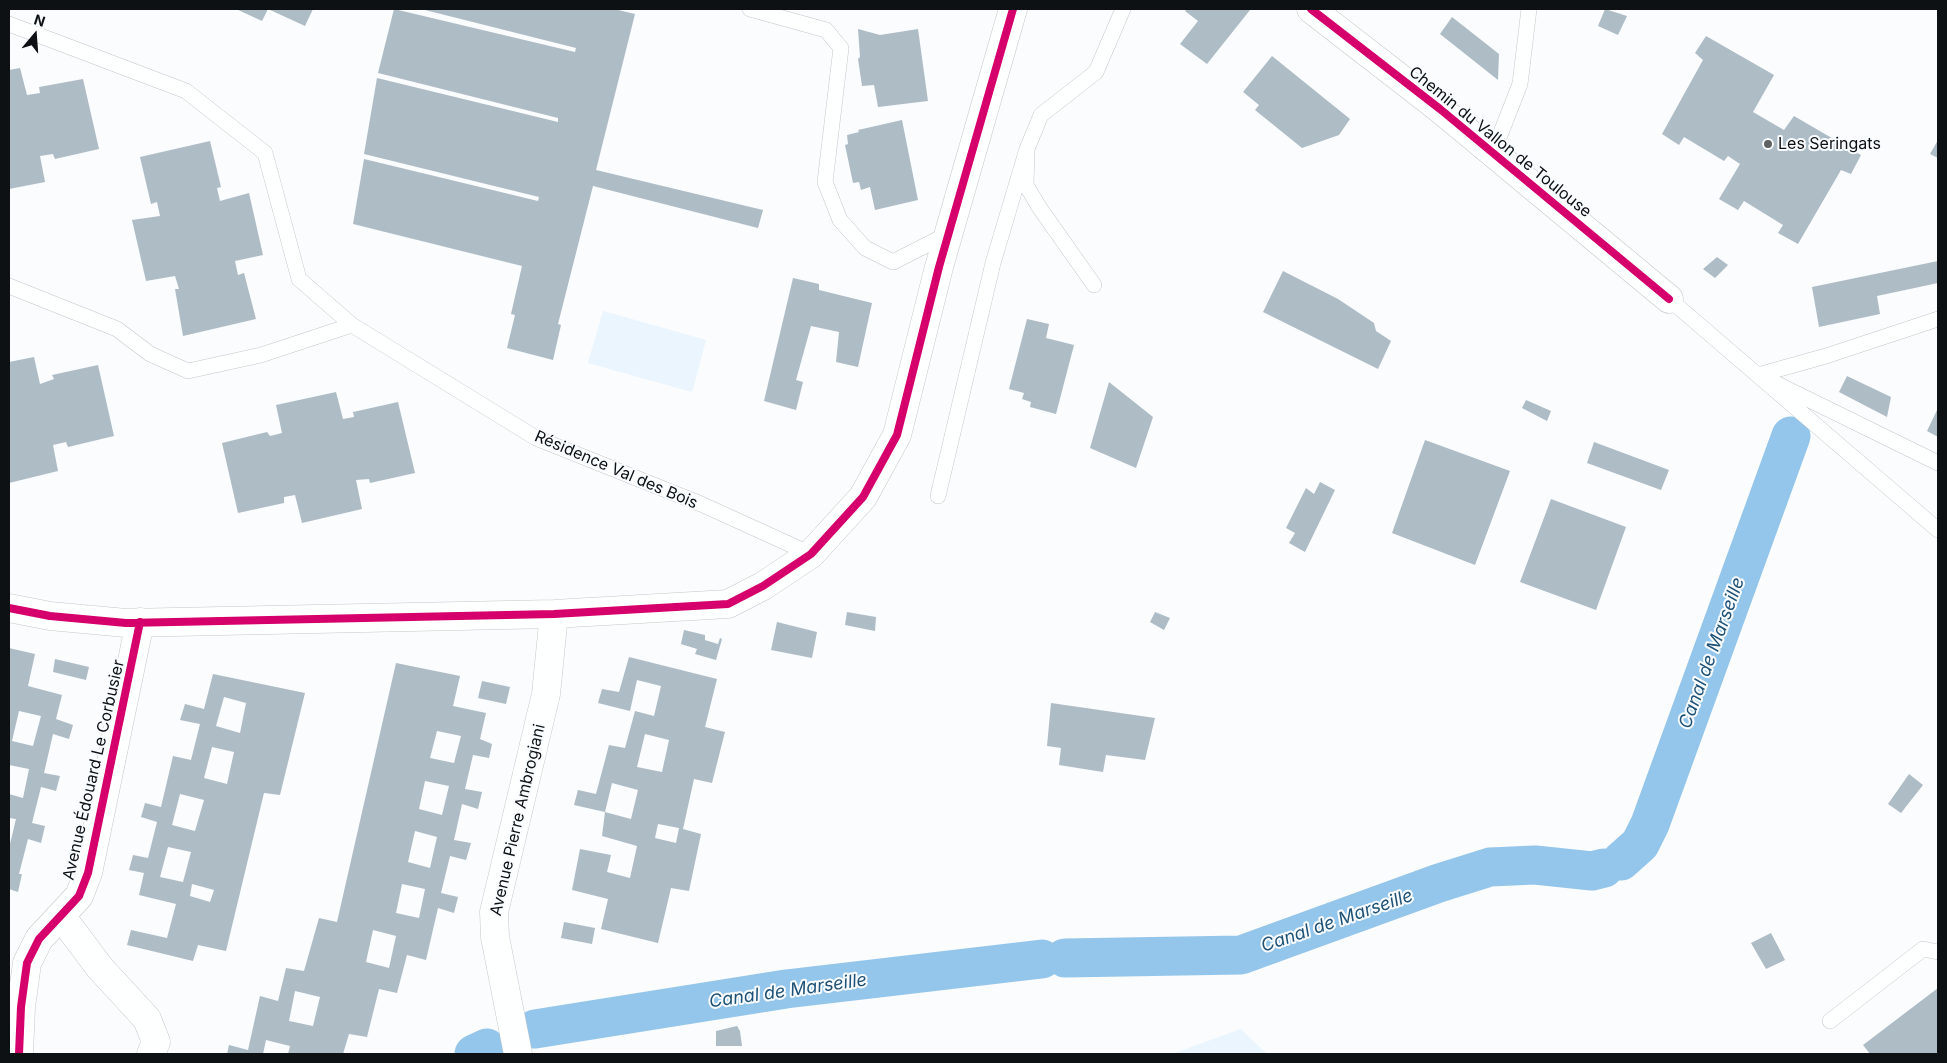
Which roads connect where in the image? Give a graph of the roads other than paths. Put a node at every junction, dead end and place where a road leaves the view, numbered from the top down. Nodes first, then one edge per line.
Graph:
1 (750, 9) edge
2 (1014, 9) edge
3 (1123, 9) edge
4 (1311, 9) edge
5 (1530, 9) edge
6 (9, 24) edge
7 (1028, 149) junction
8 (1492, 153) junction
9 (948, 234) junction
10 (1094, 285) dead end
11 (9, 286) edge
12 (1669, 299) joint
13 (1938, 319) edge
14 (352, 325) junction
15 (1758, 375) junction
16 (1938, 463) edge
17 (938, 496) dead end
18 (1938, 530) edge
19 (811, 554) junction
20 (9, 608) edge
21 (554, 614) junction
22 (140, 622) junction
23 (61, 916) junction
24 (1938, 952) edge
25 (1830, 1021) dead end
26 (19, 1054) edge
27 (151, 1054) edge
28 (518, 1054) edge

1 - 9 lane
2 - 9 street
3 - 7 lane
4 - 8 street, Chemin du Vallon de Toulouse
5 - 8 lane
6 - 14 lane, Résidence Val des Bois
7 - 10 lane
7 - 17 lane
8 - 12 street, Chemin du Vallon de Toulouse
9 - 19 street
11 - 14 lane
12 - 15 lane
13 - 15 lane
14 - 19 lane, Résidence Val des Bois
15 - 16 lane
15 - 18 lane
19 - 21 street
20 - 22 street
21 - 22 street
21 - 28 street, Avenue Pierre Ambrogiani
22 - 23 street, Avenue Édouard Le Corbusier
23 - 26 street, Avenue Édouard Le Corbusier
23 - 27 street
24 - 25 lane

